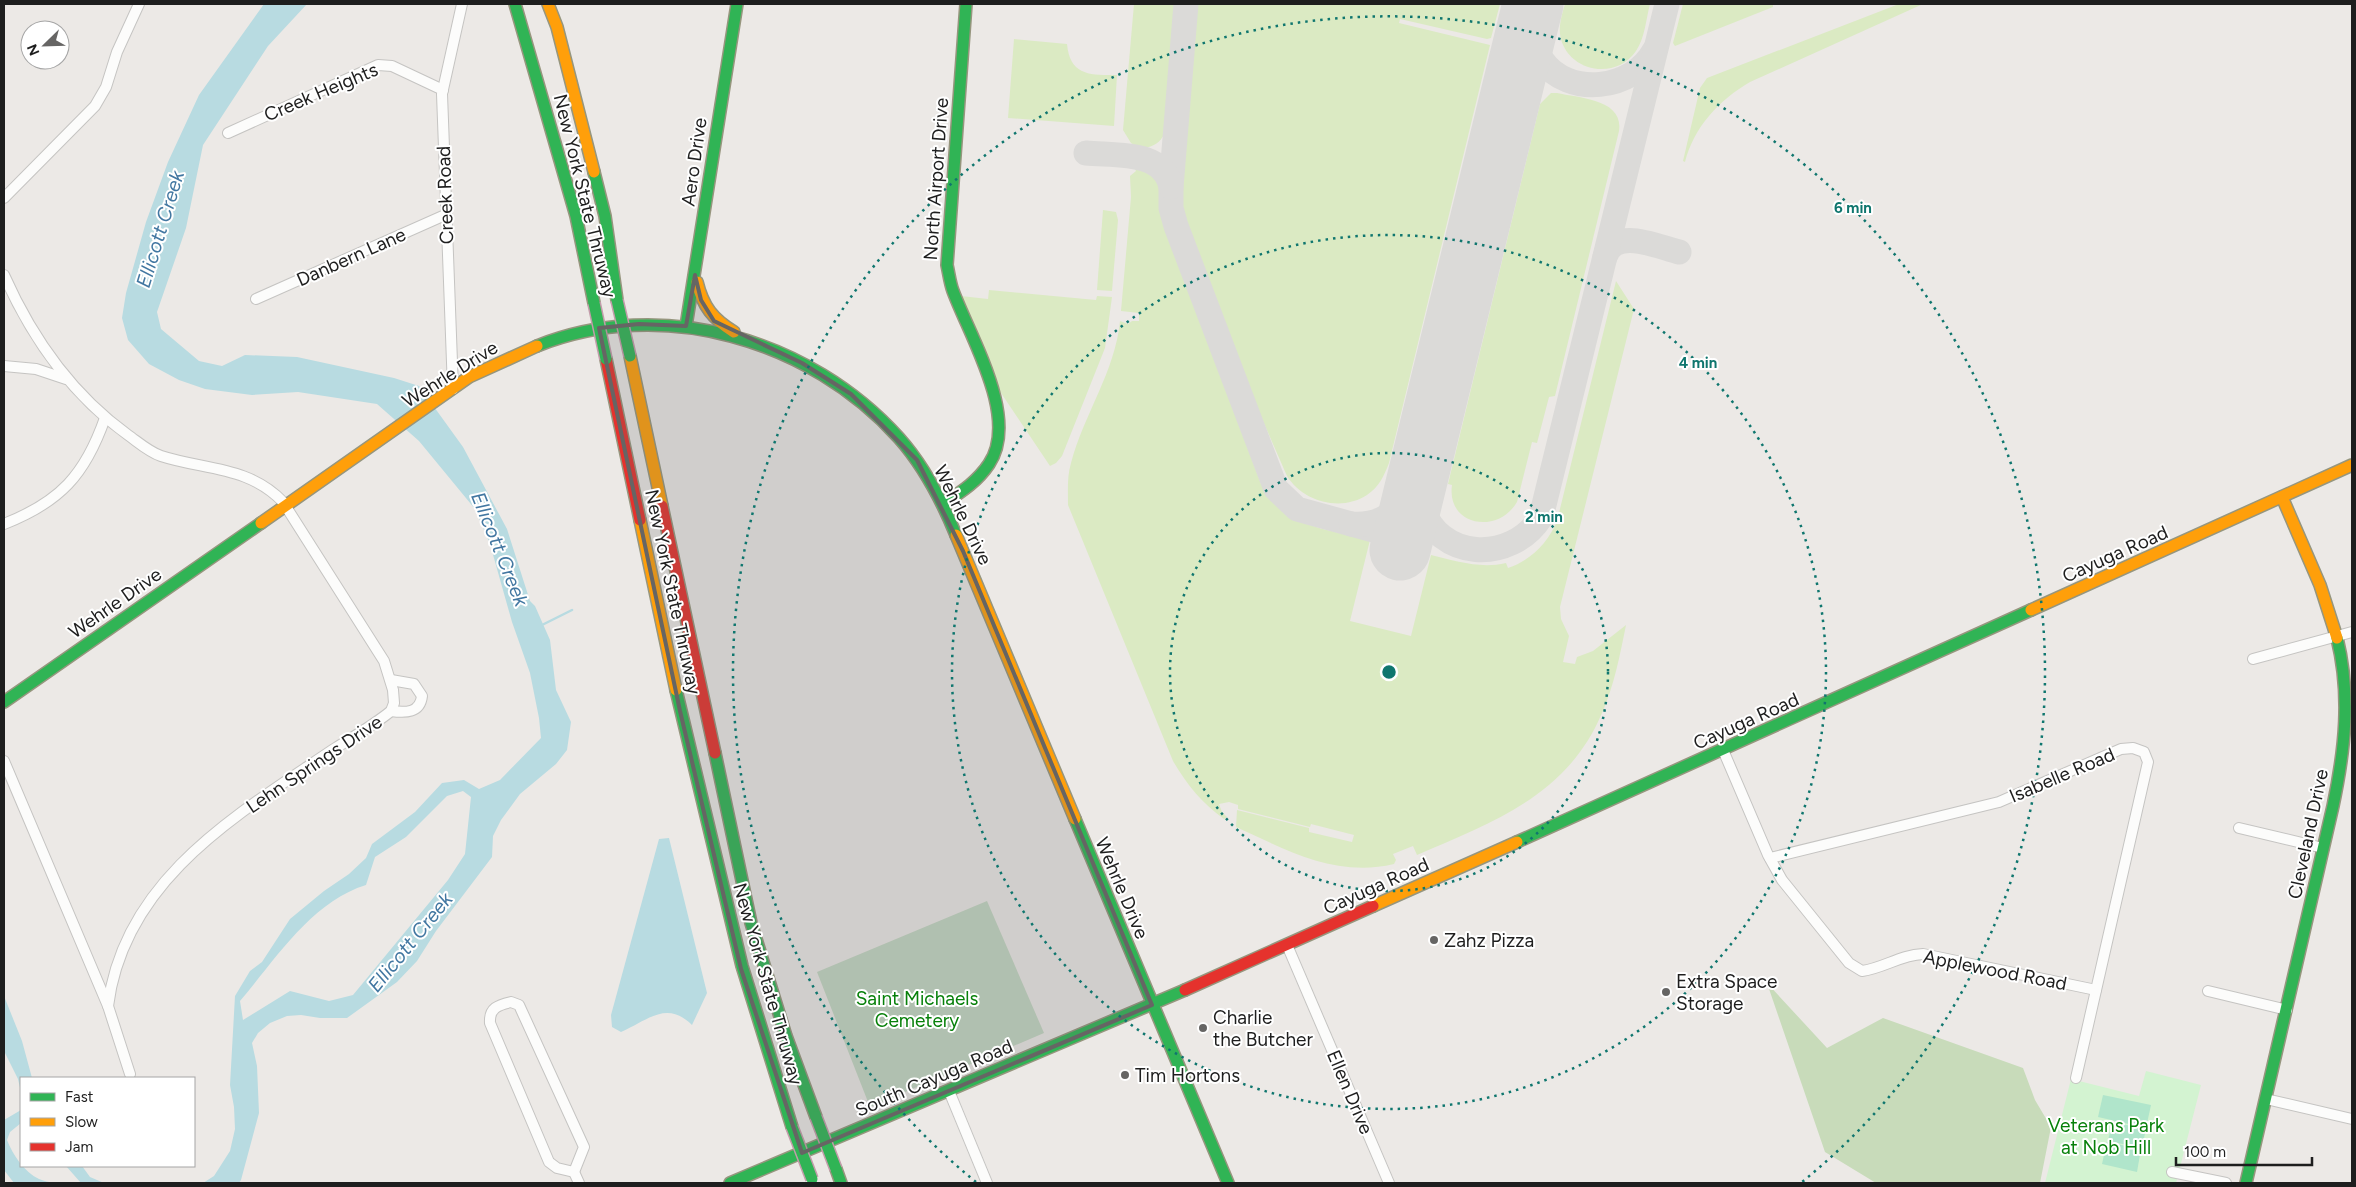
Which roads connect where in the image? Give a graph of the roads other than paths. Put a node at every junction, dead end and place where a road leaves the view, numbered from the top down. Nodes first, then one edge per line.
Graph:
1 (140, 4) edge
2 (462, 4) edge
3 (515, 4) edge
4 (548, 4) edge
5 (737, 4) edge
6 (966, 4) edge
7 (443, 90) junction
8 (228, 133) dead end
9 (4, 198) edge
10 (445, 215) junction
11 (4, 275) edge
12 (695, 276) junction
13 (256, 299) dead end
14 (686, 326) junction
15 (755, 343) junction
16 (4, 366) edge
17 (66, 379) junction
18 (453, 389) junction
19 (105, 418) junction
20 (2352, 465) edge
21 (2282, 497) junction
22 (943, 504) junction
23 (285, 505) junction
24 (4, 524) edge
25 (2352, 632) edge
26 (2338, 635) junction
27 (2253, 659) dead end
28 (391, 680) junction
29 (21, 690) junction
30 (4, 694) edge
31 (4, 702) edge
32 (391, 711) junction
33 (1723, 750) junction
34 (4, 761) edge
35 (2239, 828) dead end
36 (2323, 848) junction
37 (1770, 858) junction
38 (1287, 945) junction
39 (2096, 990) junction
40 (2208, 991) dead end
41 (1152, 1005) junction
42 (108, 1006) junction
43 (2287, 1010) junction
44 (130, 1074) dead end
45 (2076, 1078) dead end
46 (949, 1091) junction
47 (2266, 1098) junction
48 (2352, 1119) edge
49 (574, 1172) junction
50 (2172, 1172) dead end
51 (813, 1181) edge
52 (579, 1183) edge
53 (730, 1183) edge
54 (841, 1183) edge
55 (987, 1183) edge
56 (1228, 1183) edge
57 (1389, 1183) edge
58 (2226, 1183) edge
59 (2246, 1183) edge

1 - 9 street
2 - 7 street, Creek Road
3 - 51 main road, New York State Thruway, bridge
4 - 54 main road, New York State Thruway, bridge
5 - 12 main road, Aero Drive
6 - 22 main road, North Airport Drive
7 - 8 street, Creek Heights
7 - 10 street, Creek Road
10 - 13 street, Danbern Lane
10 - 18 street, Creek Road
11 - 17 street, Lehn Springs Drive
12 - 14 main road, Aero Drive
12 - 15 main road
14 - 15 main road, Wehrle Drive
14 - 18 main road, Wehrle Drive
15 - 22 main road, Wehrle Drive
16 - 17 street
17 - 19 street, Lehn Springs Drive
18 - 23 main road, Wehrle Drive
19 - 23 street, Lehn Springs Drive
19 - 24 street
20 - 21 main road, Cayuga Road
21 - 26 main road, Cleveland Drive
21 - 33 main road, Cayuga Road
22 - 41 main road, Wehrle Drive
23 - 28 street, Lehn Springs Drive
23 - 29 main road, Wehrle Drive
25 - 26 street
26 - 27 street
26 - 36 main road, Cleveland Drive
28 - 32 street, Lehn Springs Drive
28 - 32 street
29 - 30 main road
29 - 31 main road, Wehrle Drive
32 - 42 street, Lehn Springs Drive
33 - 37 street, Applewood Road
33 - 38 main road, Cayuga Road
34 - 42 street, Lehn Springs Drive
35 - 36 street
36 - 43 main road, Cleveland Drive
37 - 39 street, Applewood Road
37 - 39 street, Isabelle Road
38 - 41 main road, Cayuga Road
38 - 57 street, Ellen Drive
39 - 45 street, Isabelle Road
40 - 43 street
41 - 46 main road, South Cayuga Road
41 - 56 main road, Wehrle Drive
42 - 44 street, Lehn Springs Drive
43 - 47 main road, Cleveland Drive
46 - 53 main road, South Cayuga Road
46 - 55 street
47 - 48 street
47 - 59 main road, Cleveland Drive
49 - 49 street
49 - 52 street
50 - 58 street

